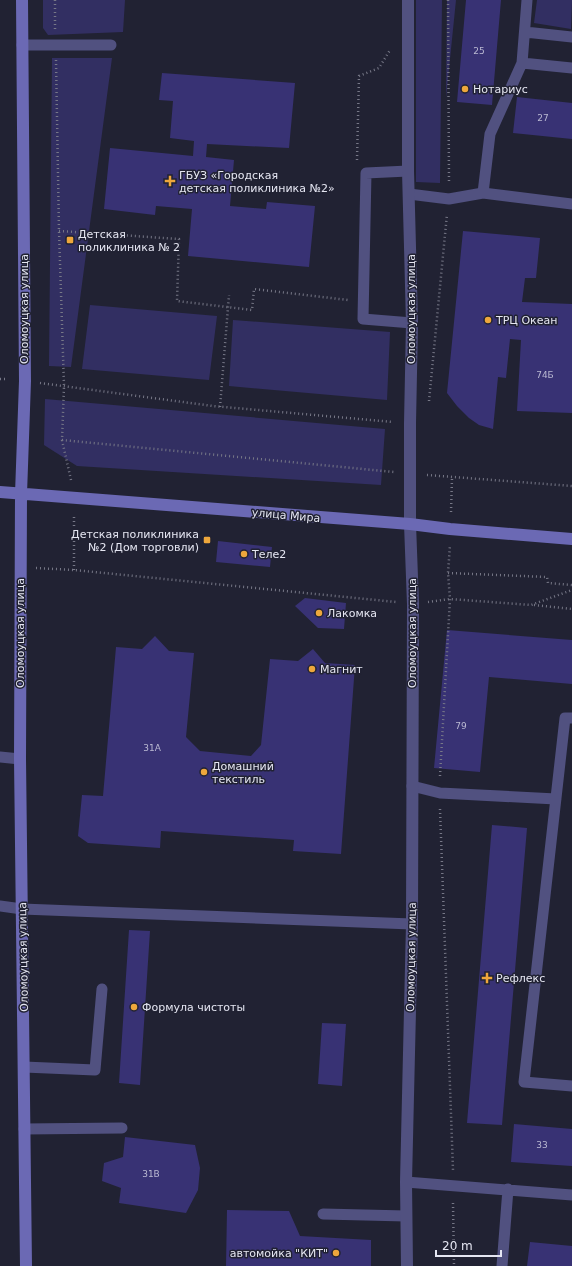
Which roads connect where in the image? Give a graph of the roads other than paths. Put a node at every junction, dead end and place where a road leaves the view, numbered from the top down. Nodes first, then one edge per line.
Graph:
1 (22, 0) edge
2 (408, 0) edge
3 (527, 0) edge
4 (524, 32) junction
5 (572, 37) edge
6 (22, 45) junction
7 (111, 45) dead end
8 (522, 63) junction
9 (572, 68) edge
10 (408, 171) junction
11 (483, 193) junction
12 (409, 194) junction
13 (572, 204) edge
14 (412, 323) junction
15 (0, 492) edge
16 (21, 494) junction
17 (410, 524) junction
18 (572, 539) edge
19 (572, 718) edge
20 (0, 757) edge
21 (20, 759) junction
22 (412, 786) junction
23 (556, 799) junction
24 (0, 906) edge
25 (22, 909) junction
26 (412, 924) junction
27 (102, 989) dead end
28 (24, 1067) junction
29 (572, 1086) edge
30 (122, 1128) dead end
31 (24, 1129) junction
32 (406, 1182) junction
33 (508, 1189) junction
34 (572, 1194) edge
35 (323, 1214) dead end
36 (406, 1216) junction
37 (26, 1266) edge
38 (407, 1266) edge
39 (502, 1266) edge

1 - 6 street, Оломоуцкая улица
2 - 10 street, Оломоуцкая улица
3 - 4 lane
4 - 5 lane
4 - 8 lane
6 - 7 lane
6 - 16 street, Оломоуцкая улица
8 - 9 lane
8 - 11 lane
10 - 12 street, Оломоуцкая улица
10 - 14 lane
11 - 12 lane
11 - 13 lane
12 - 14 street, Оломоуцкая улица
14 - 17 street, Оломоуцкая улица
15 - 16 street, улица Мира
16 - 17 street, улица Мира
16 - 21 street, Оломоуцкая улица
17 - 18 street, улица Мира
17 - 22 street, Оломоуцкая улица
19 - 23 lane
20 - 21 lane
21 - 25 street, Оломоуцкая улица
22 - 23 lane
22 - 26 street, Оломоуцкая улица
23 - 29 lane
24 - 25 lane
25 - 26 lane
25 - 28 street, Оломоуцкая улица
26 - 32 street, Оломоуцкая улица
27 - 28 lane
28 - 31 street, Оломоуцкая улица
30 - 31 lane
31 - 37 street, Оломоуцкая улица
32 - 33 lane
32 - 36 street, Оломоуцкая улица
33 - 34 lane
33 - 39 lane
35 - 36 lane
36 - 38 street, Оломоуцкая улица

